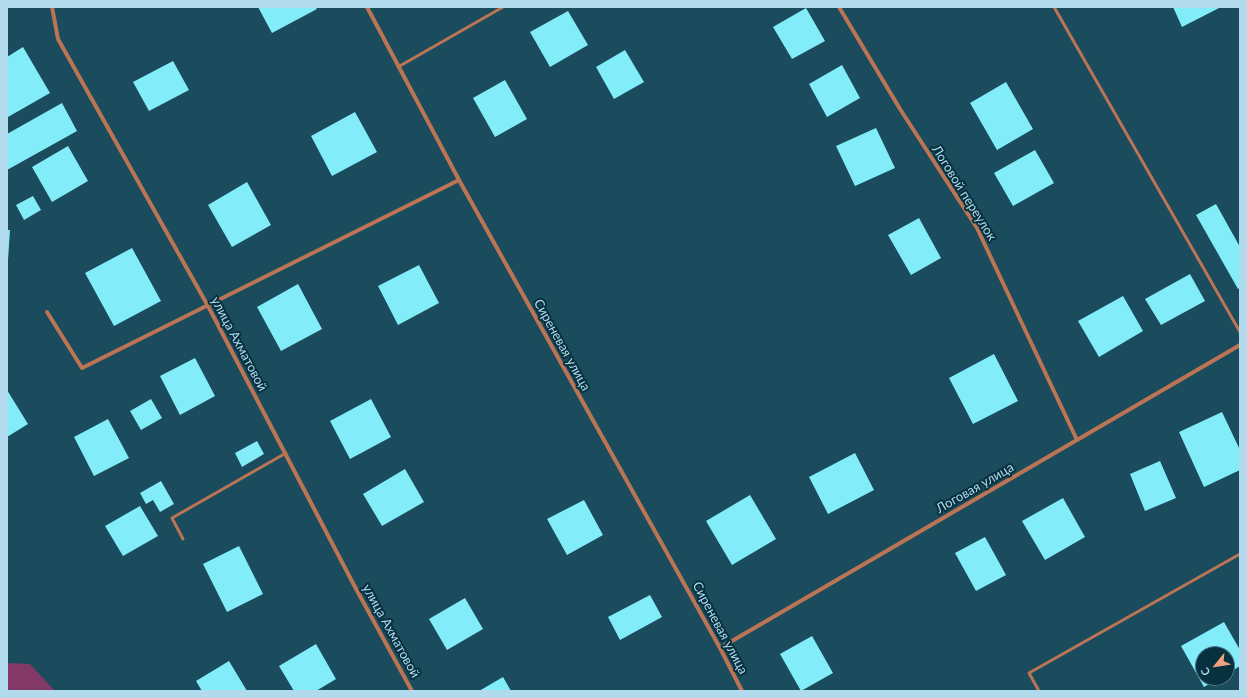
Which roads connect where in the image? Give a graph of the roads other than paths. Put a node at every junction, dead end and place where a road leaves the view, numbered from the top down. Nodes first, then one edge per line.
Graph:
1 (52, 7) edge
2 (367, 7) edge
3 (503, 7) edge
4 (839, 7) edge
5 (1054, 7) edge
6 (398, 67) junction
7 (459, 180) junction
8 (208, 306) junction
9 (47, 312) dead end
10 (1240, 332) edge
11 (1240, 345) edge
12 (1077, 440) junction
13 (286, 453) junction
14 (183, 539) dead end
15 (1240, 554) edge
16 (720, 648) junction
17 (412, 691) edge
18 (742, 691) edge
19 (1039, 691) edge

1 - 8 street, улица Ахматовой
2 - 6 street, Сиреневая улица
3 - 6 lane
4 - 12 street, Логовой переулок
5 - 10 lane
6 - 7 street, Сиреневая улица
7 - 8 street
7 - 16 street, Сиреневая улица
8 - 9 street
8 - 13 street, улица Ахматовой
11 - 12 street, Логовая улица
12 - 16 street, Логовая улица
13 - 14 lane
13 - 17 street, улица Ахматовой
15 - 19 lane
16 - 18 street, Сиреневая улица

